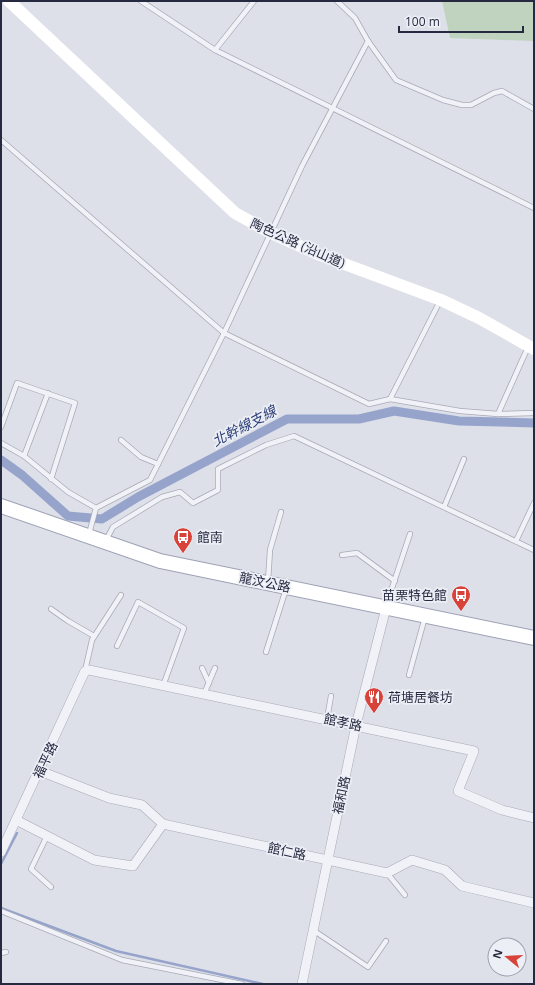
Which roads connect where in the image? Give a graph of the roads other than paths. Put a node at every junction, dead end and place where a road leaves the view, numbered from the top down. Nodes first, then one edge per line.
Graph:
1 (9, 1) edge
2 (140, 1) edge
3 (254, 1) edge
4 (337, 1) edge
5 (368, 41) junction
6 (215, 50) junction
7 (332, 108) junction
8 (534, 109) edge
9 (1, 140) edge
10 (534, 208) edge
11 (271, 233) junction
12 (441, 300) junction
13 (224, 333) junction
14 (531, 347) edge
15 (48, 393) junction
16 (390, 399) junction
17 (534, 413) edge
18 (498, 414) junction
19 (1, 427) edge
20 (121, 440) dead end
21 (1, 443) edge
22 (24, 456) junction
23 (464, 459) dead end
24 (158, 464) junction
25 (51, 479) junction
26 (534, 503) edge
27 (1, 506) edge
28 (444, 507) junction
29 (96, 508) junction
30 (281, 512) dead end
31 (410, 534) dead end
32 (89, 536) junction
33 (516, 541) junction
34 (105, 542) junction
35 (534, 550) edge
36 (342, 555) dead end
37 (395, 581) junction
38 (268, 583) junction
39 (286, 587) junction
40 (121, 595) dead end
41 (386, 608) junction
42 (51, 609) dead end
43 (425, 616) junction
44 (94, 636) junction
45 (534, 638) edge
46 (117, 646) dead end
47 (266, 652) dead end
48 (202, 668) dead end
49 (215, 668) dead end
50 (87, 671) junction
51 (409, 675) dead end
52 (209, 683) junction
53 (163, 686) junction
54 (204, 694) junction
55 (331, 696) dead end
56 (327, 719) junction
57 (356, 725) junction
58 (40, 771) junction
59 (534, 818) edge
60 (16, 820) junction
61 (163, 824) junction
62 (47, 836) junction
63 (1, 852) edge
64 (328, 859) junction
65 (387, 873) junction
66 (50, 887) dead end
67 (405, 895) dead end
68 (534, 903) edge
69 (1, 911) edge
70 (313, 930) junction
71 (386, 941) dead end
72 (242, 984) edge
73 (302, 984) edge

1 - 11 main road, 陶色公路 (沿山道)
2 - 6 lane
3 - 6 lane
4 - 5 lane
5 - 7 lane
5 - 8 lane
6 - 7 lane
7 - 10 lane
7 - 11 lane
9 - 13 lane
11 - 12 main road, 陶色公路 (沿山道)
11 - 13 lane
12 - 14 main road, 陶色公路 (沿山道)
12 - 16 lane
13 - 16 lane
13 - 24 lane
14 - 18 lane
15 - 19 lane
15 - 22 lane
15 - 25 lane
16 - 18 lane
17 - 18 lane
20 - 24 lane
21 - 22 lane
22 - 25 lane
23 - 28 lane
24 - 29 lane
25 - 29 lane
26 - 33 lane
27 - 32 main road, 龍汶公路
28 - 33 lane
28 - 34 lane
29 - 32 lane
30 - 38 lane
31 - 37 lane
32 - 34 main road, 龍汶公路
33 - 35 lane
34 - 38 main road, 龍汶公路
36 - 37 lane
37 - 41 lane
38 - 39 main road, 龍汶公路
39 - 41 main road, 龍汶公路
39 - 47 lane
40 - 44 lane
41 - 43 main road, 龍汶公路
41 - 57 street, 福和路
42 - 44 lane
43 - 45 main road, 龍汶公路
43 - 51 lane
44 - 50 lane
46 - 53 lane
48 - 52 lane
49 - 52 lane
50 - 53 street, 館孝路
50 - 58 street, 福平路
52 - 54 lane
53 - 54 street, 館孝路
54 - 56 street, 館孝路
55 - 56 lane
56 - 57 street, 館孝路
57 - 59 street, 館孝路
57 - 64 street, 福和路
58 - 60 street, 福平路
58 - 61 street
60 - 62 street
60 - 63 street, 福平路
61 - 62 street
61 - 64 street, 館仁路
62 - 66 lane
64 - 65 street, 館仁路
64 - 70 street, 福和路
65 - 67 lane
65 - 68 street
69 - 72 lane
70 - 71 lane
70 - 73 street, 福和路

